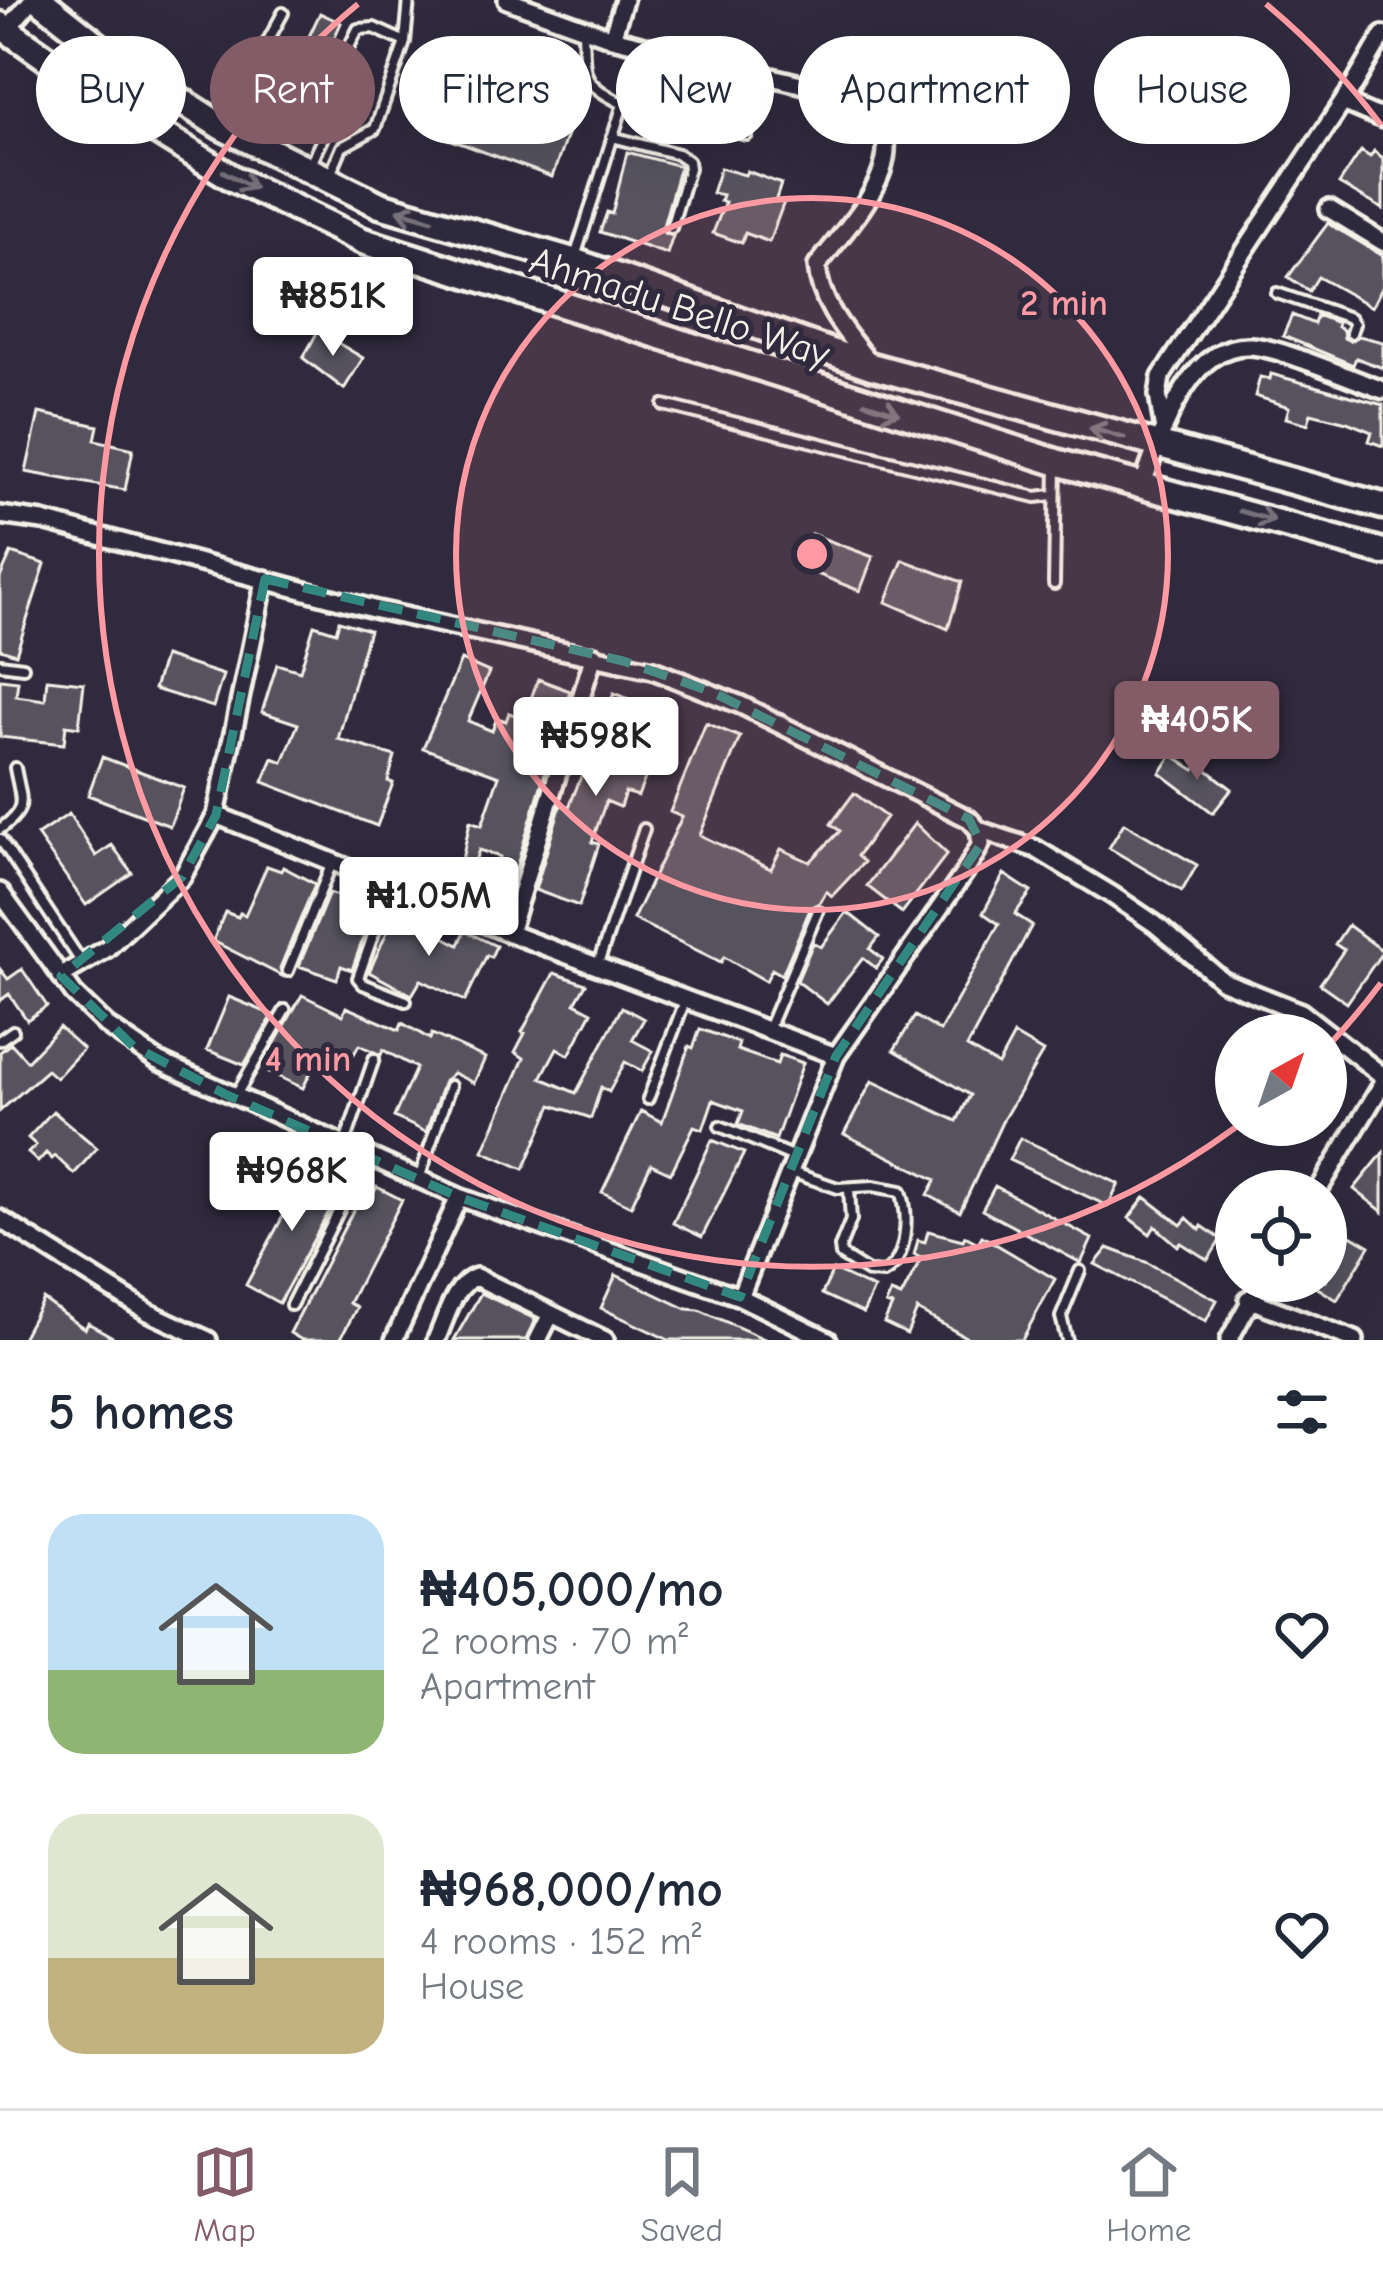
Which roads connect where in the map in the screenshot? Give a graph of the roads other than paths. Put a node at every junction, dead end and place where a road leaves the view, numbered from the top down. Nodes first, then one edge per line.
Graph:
1 (36, 0) edge
2 (409, 0) edge
3 (507, 0) edge
4 (624, 0) edge
5 (283, 13) dead end
6 (584, 28) junction
7 (2, 31) edge
8 (1383, 34) edge
9 (271, 36) edge
10 (405, 36) edge
11 (612, 38) junction
12 (616, 39) edge
13 (399, 40) edge
14 (399, 57) edge
15 (774, 78) edge
16 (616, 100) edge
17 (1343, 102) junction
18 (210, 119) edge
19 (1383, 119) edge
20 (616, 125) edge
21 (612, 137) junction
22 (256, 144) edge
23 (317, 175) junction
24 (1329, 209) dead end
25 (671, 228) dead end
26 (1383, 242) edge
27 (573, 262) junction
28 (1277, 293) dead end
29 (1351, 333) dead end
30 (871, 366) junction
31 (1383, 390) edge
32 (664, 405) dead end
33 (1160, 436) junction
34 (1056, 462) junction
35 (1143, 483) junction
36 (1054, 495) junction
37 (1383, 506) edge
38 (0, 515) edge
39 (1383, 552) edge
40 (265, 579) junction
41 (1054, 584) dead end
42 (593, 656) junction
43 (0, 664) edge
44 (23, 667) dead end
45 (15, 768) dead end
46 (216, 814) junction
47 (0, 829) edge
48 (644, 829) dead end
49 (980, 830) junction
50 (0, 839) edge
51 (333, 862) junction
52 (391, 885) junction
53 (0, 892) edge
54 (818, 911) dead end
55 (509, 933) junction
56 (83, 964) junction
57 (597, 966) junction
58 (288, 971) dead end
59 (62, 976) junction
60 (686, 999) junction
61 (406, 1001) dead end
62 (284, 1010) dead end
63 (767, 1030) junction
64 (14, 1031) dead end
65 (0, 1040) edge
66 (836, 1056) junction
67 (374, 1059) dead end
68 (1383, 1080) edge
69 (450, 1086) dead end
70 (234, 1098) junction
71 (648, 1099) dead end
72 (721, 1126) dead end
73 (344, 1146) junction
74 (367, 1156) junction
75 (792, 1165) junction
76 (1330, 1170) edge
77 (419, 1179) junction
78 (849, 1189) junction
79 (459, 1197) junction
80 (0, 1219) edge
81 (1080, 1270) dead end
82 (740, 1297) junction
83 (1247, 1302) edge
84 (1256, 1302) edge
85 (291, 1305) dead end
86 (551, 1314) junction
87 (208, 1340) edge
88 (394, 1340) edge
89 (436, 1340) edge
90 (538, 1340) edge
91 (605, 1340) edge
92 (828, 1340) edge
93 (1066, 1340) edge
94 (1229, 1340) edge
95 (1355, 1340) edge

1 - 7 street
1 - 18 main road, Ahmadu Bello Way
2 - 10 lane
3 - 6 street
4 - 11 street
5 - 9 lane
6 - 11 street
6 - 16 lane
7 -> 34 main road, Ahmadu Bello Way
8 - 17 street
11 - 12 street
13 - 23 lane
14 - 23 lane
15 - 30 street
17 - 19 street
17 - 33 street
20 - 21 lane
21 - 25 lane
21 - 27 lane
22 - 23 main road, Ahmadu Bello Way
27 -> 23 main road, Ahmadu Bello Way
24 - 26 street
27 - 30 main road, Ahmadu Bello Way
28 - 29 lane
33 -> 30 main road, Ahmadu Bello Way
31 - 33 street
32 - 36 lane
33 - 35 street
33 - 37 main road, Ahmadu Bello Way
34 - 35 main road, Ahmadu Bello Way
34 - 36 lane
35 -> 39 main road, Ahmadu Bello Way
36 - 41 lane
38 - 40 street
40 - 42 street
40 - 46 street
42 - 49 street
42 - 55 street
43 - 44 lane
45 - 47 lane
46 - 51 street
46 - 56 street
48 - 57 lane
49 - 66 street
49 - 68 street
50 - 56 lane
51 - 52 street
51 - 58 lane
52 - 55 street
52 - 61 lane
53 - 59 street
54 - 63 lane
55 - 57 street
56 - 59 street
57 - 60 street
59 - 70 street
60 - 63 street
60 - 71 lane
62 - 70 lane
63 - 66 street
64 - 65 lane
66 - 75 street
67 - 73 lane
68 - 76 street
69 - 77 lane
70 - 73 street
72 - 75 lane
73 - 74 street
74 - 77 street
74 - 85 lane
75 - 78 lane
75 - 82 street
77 - 79 street
78 - 78 lane
79 - 82 street
79 - 88 street
80 - 87 street
81 - 93 lane
82 - 92 street
83 - 94 street
84 - 95 street
86 - 89 street
86 - 90 street
86 - 91 street

